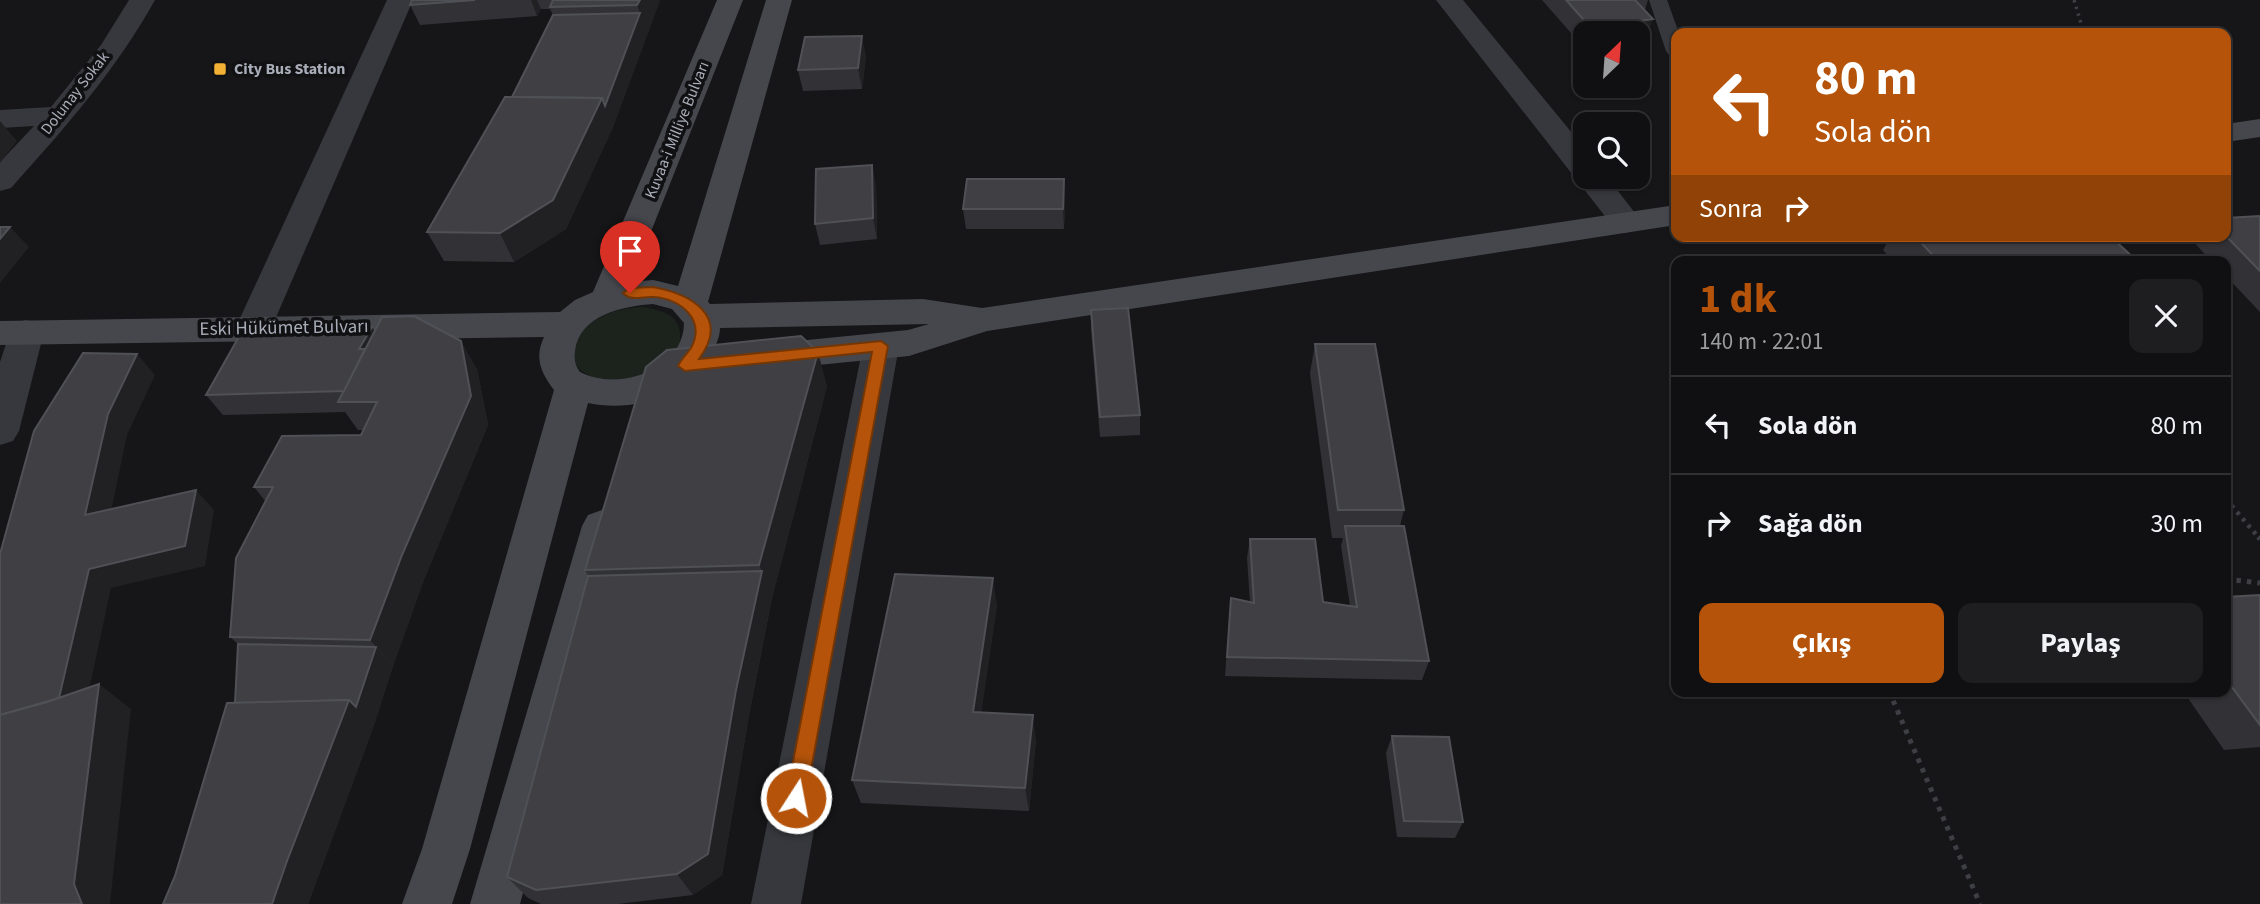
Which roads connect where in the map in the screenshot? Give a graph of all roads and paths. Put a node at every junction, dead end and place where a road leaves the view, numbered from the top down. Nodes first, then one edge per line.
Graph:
1 (142, 0) edge
2 (400, 0) edge
3 (730, 0) edge
4 (779, 0) edge
5 (1449, 0) edge
6 (1658, 0) edge
7 (2074, 0) edge
8 (2082, 28) edge
9 (1671, 37) edge
10 (61, 115) junction
11 (0, 119) edge
12 (2260, 128) edge
13 (2231, 132) edge
14 (1573, 155) edge
15 (0, 181) edge
16 (1600, 189) edge
17 (1671, 216) edge
18 (1626, 222) junction
19 (607, 299) junction
20 (695, 310) junction
21 (985, 319) junction
22 (569, 324) junction
23 (254, 329) junction
24 (13, 332) edge
25 (881, 346) junction
26 (685, 366) junction
27 (574, 385) junction
28 (0, 431) edge
29 (611, 495) edge
30 (2231, 505) edge
31 (2260, 539) edge
32 (2231, 580) edge
33 (2260, 583) edge
34 (1892, 697) edge
35 (427, 904) edge
36 (495, 904) edge
37 (776, 904) edge
38 (1980, 904) edge

1 - 10 street, Dolunay Sokak
2 - 23 street
3 - 19 street, Kuvaa-i Milliye Bulvarı
4 - 20 street
5 - 14 street
6 - 9 lane
7 - 8 path
10 - 11 street
10 - 15 street, Dolunay Sokak
12 - 13 street
16 - 18 street
17 - 18 street
18 - 21 street
19 - 20 street
19 - 22 street
20 - 21 street
20 - 26 street
21 - 25 street
22 - 23 street, Eski Hükümet Bulvarı
22 - 27 street
23 - 24 street, Eski Hükümet Bulvarı
24 - 28 street
25 - 26 street
25 - 37 street
26 - 27 street
27 - 35 street
29 - 36 street
30 - 31 path
32 - 33 path
34 - 38 path

